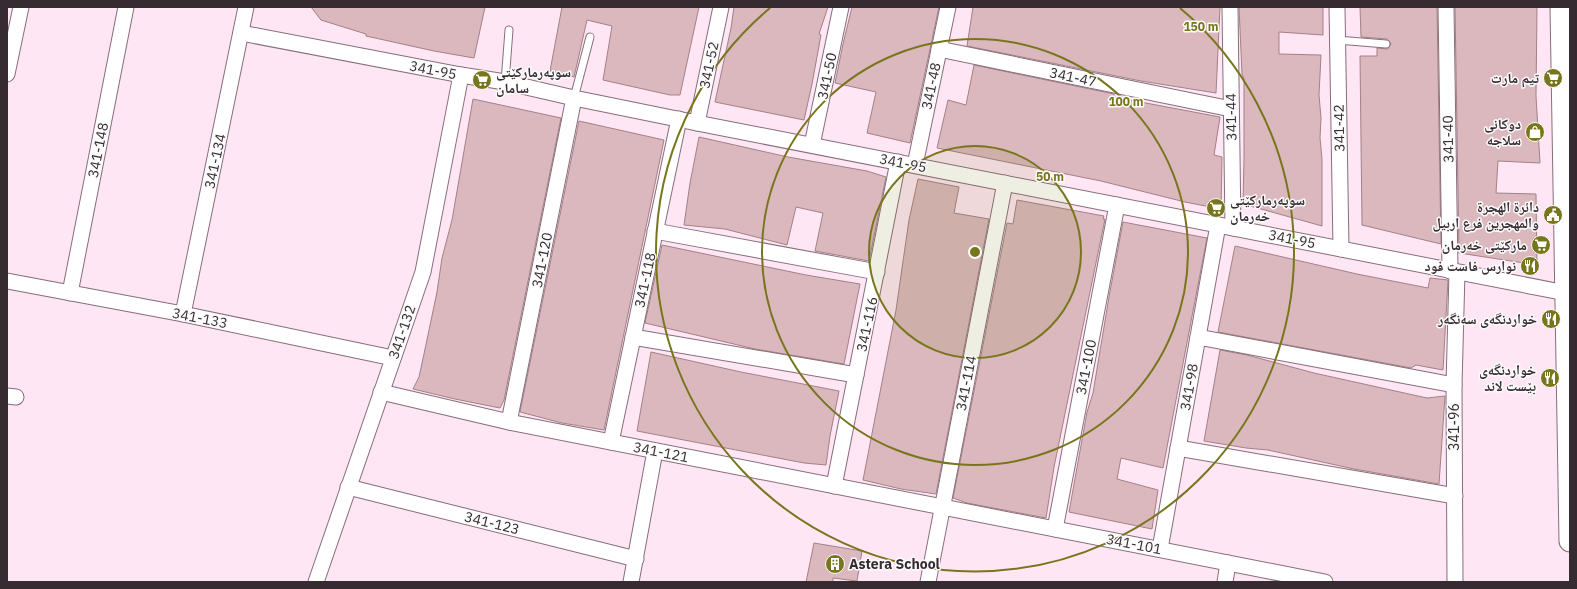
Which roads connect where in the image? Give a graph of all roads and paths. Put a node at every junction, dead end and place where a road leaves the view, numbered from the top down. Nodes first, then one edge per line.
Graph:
1 (21, 7) edge
2 (126, 7) edge
3 (246, 7) edge
4 (721, 7) edge
5 (841, 7) edge
6 (948, 7) edge
7 (1230, 7) edge
8 (1337, 7) edge
9 (1446, 7) edge
10 (1561, 7) edge
11 (508, 30) dead end
12 (241, 32) junction
13 (590, 37) dead end
14 (1337, 40) junction
15 (1386, 44) dead end
16 (939, 49) junction
17 (9, 55) edge
18 (7, 74) edge
19 (461, 76) junction
20 (505, 82) junction
21 (574, 98) junction
22 (1231, 109) junction
23 (679, 119) junction
24 (697, 123) junction
25 (812, 145) junction
26 (898, 162) junction
27 (915, 165) junction
28 (1005, 183) junction
29 (1567, 199) edge
30 (1117, 205) junction
31 (1218, 225) junction
32 (1233, 228) junction
33 (655, 232) junction
34 (1340, 249) junction
35 (1454, 271) junction
36 (877, 272) junction
37 (7, 281) edge
38 (70, 293) junction
39 (1566, 293) junction
40 (183, 314) junction
41 (633, 337) junction
42 (1198, 337) junction
43 (393, 358) junction
44 (856, 375) junction
45 (1454, 385) junction
46 (381, 392) junction
47 (509, 422) junction
48 (611, 442) junction
49 (1178, 448) junction
50 (656, 451) junction
51 (834, 486) junction
52 (348, 487) junction
53 (1455, 496) junction
54 (942, 507) junction
55 (1055, 529) junction
56 (1570, 530) edge
57 (1570, 541) edge
58 (1160, 549) junction
59 (636, 559) junction
60 (1228, 563) junction
61 (316, 582) edge
62 (631, 582) edge
63 (928, 582) edge
64 (1225, 582) edge
65 (1325, 582) edge
66 (1455, 582) edge

1 - 17 street
2 - 38 street, 341-148
3 - 12 street, 341-134
4 - 24 street, 341-52
5 - 25 street, 341-50
6 - 16 street, 341-48
7 - 22 street, 341-44
8 - 14 street, 341-42
9 - 35 street, 341-40
10 - 29 main road
11 - 20 lane
12 - 19 street, 341-95
12 - 40 street, 341-134
13 - 21 lane
14 - 15 lane
14 - 34 street, 341-42
16 - 22 street, 341-47
16 - 27 street, 341-48
17 - 18 street
19 - 20 street, 341-95
19 - 43 street, 341-132
20 - 21 street, 341-95
21 - 23 street, 341-95
21 - 47 street, 341-120
22 - 32 street, 341-44
23 - 24 street, 341-95
23 - 33 street, 341-118
24 - 25 street, 341-95
25 - 26 street, 341-95
26 - 27 street, 341-95
26 - 36 street, 341-116
27 - 28 street, 341-95
28 - 30 street, 341-95
28 - 54 street, 341-114
29 - 39 main road
30 - 31 street, 341-95
30 - 55 street, 341-100
31 - 32 street, 341-95
31 - 42 street, 341-98
32 - 34 street, 341-95
33 - 36 street
33 - 41 street, 341-118
34 - 35 street, 341-95
35 - 39 street, 341-95
35 - 45 street, 341-96
36 - 44 street, 341-116
37 - 38 street, 341-133
38 - 40 street, 341-133
39 - 56 main road
40 - 43 street, 341-133
41 - 44 street
41 - 48 street, 341-118
42 - 45 street
42 - 49 street, 341-98
43 - 46 street, 341-132
44 - 51 street, 341-116
45 - 53 street, 341-96
46 - 47 street, 341-121
46 - 52 street, 341-132
47 - 48 street, 341-121
48 - 50 street, 341-121
49 - 53 street
49 - 58 street, 341-98
50 - 51 street, 341-121
50 - 59 street
51 - 54 street, 341-121
52 - 59 street, 341-123
52 - 61 street, 341-132
53 - 66 street, 341-96
54 - 55 street, 341-101
54 - 63 street, 341-114
55 - 58 street, 341-101
56 - 57 main road
58 - 60 street, 341-101
59 - 62 street
60 - 64 street
60 - 65 street, 341-101

